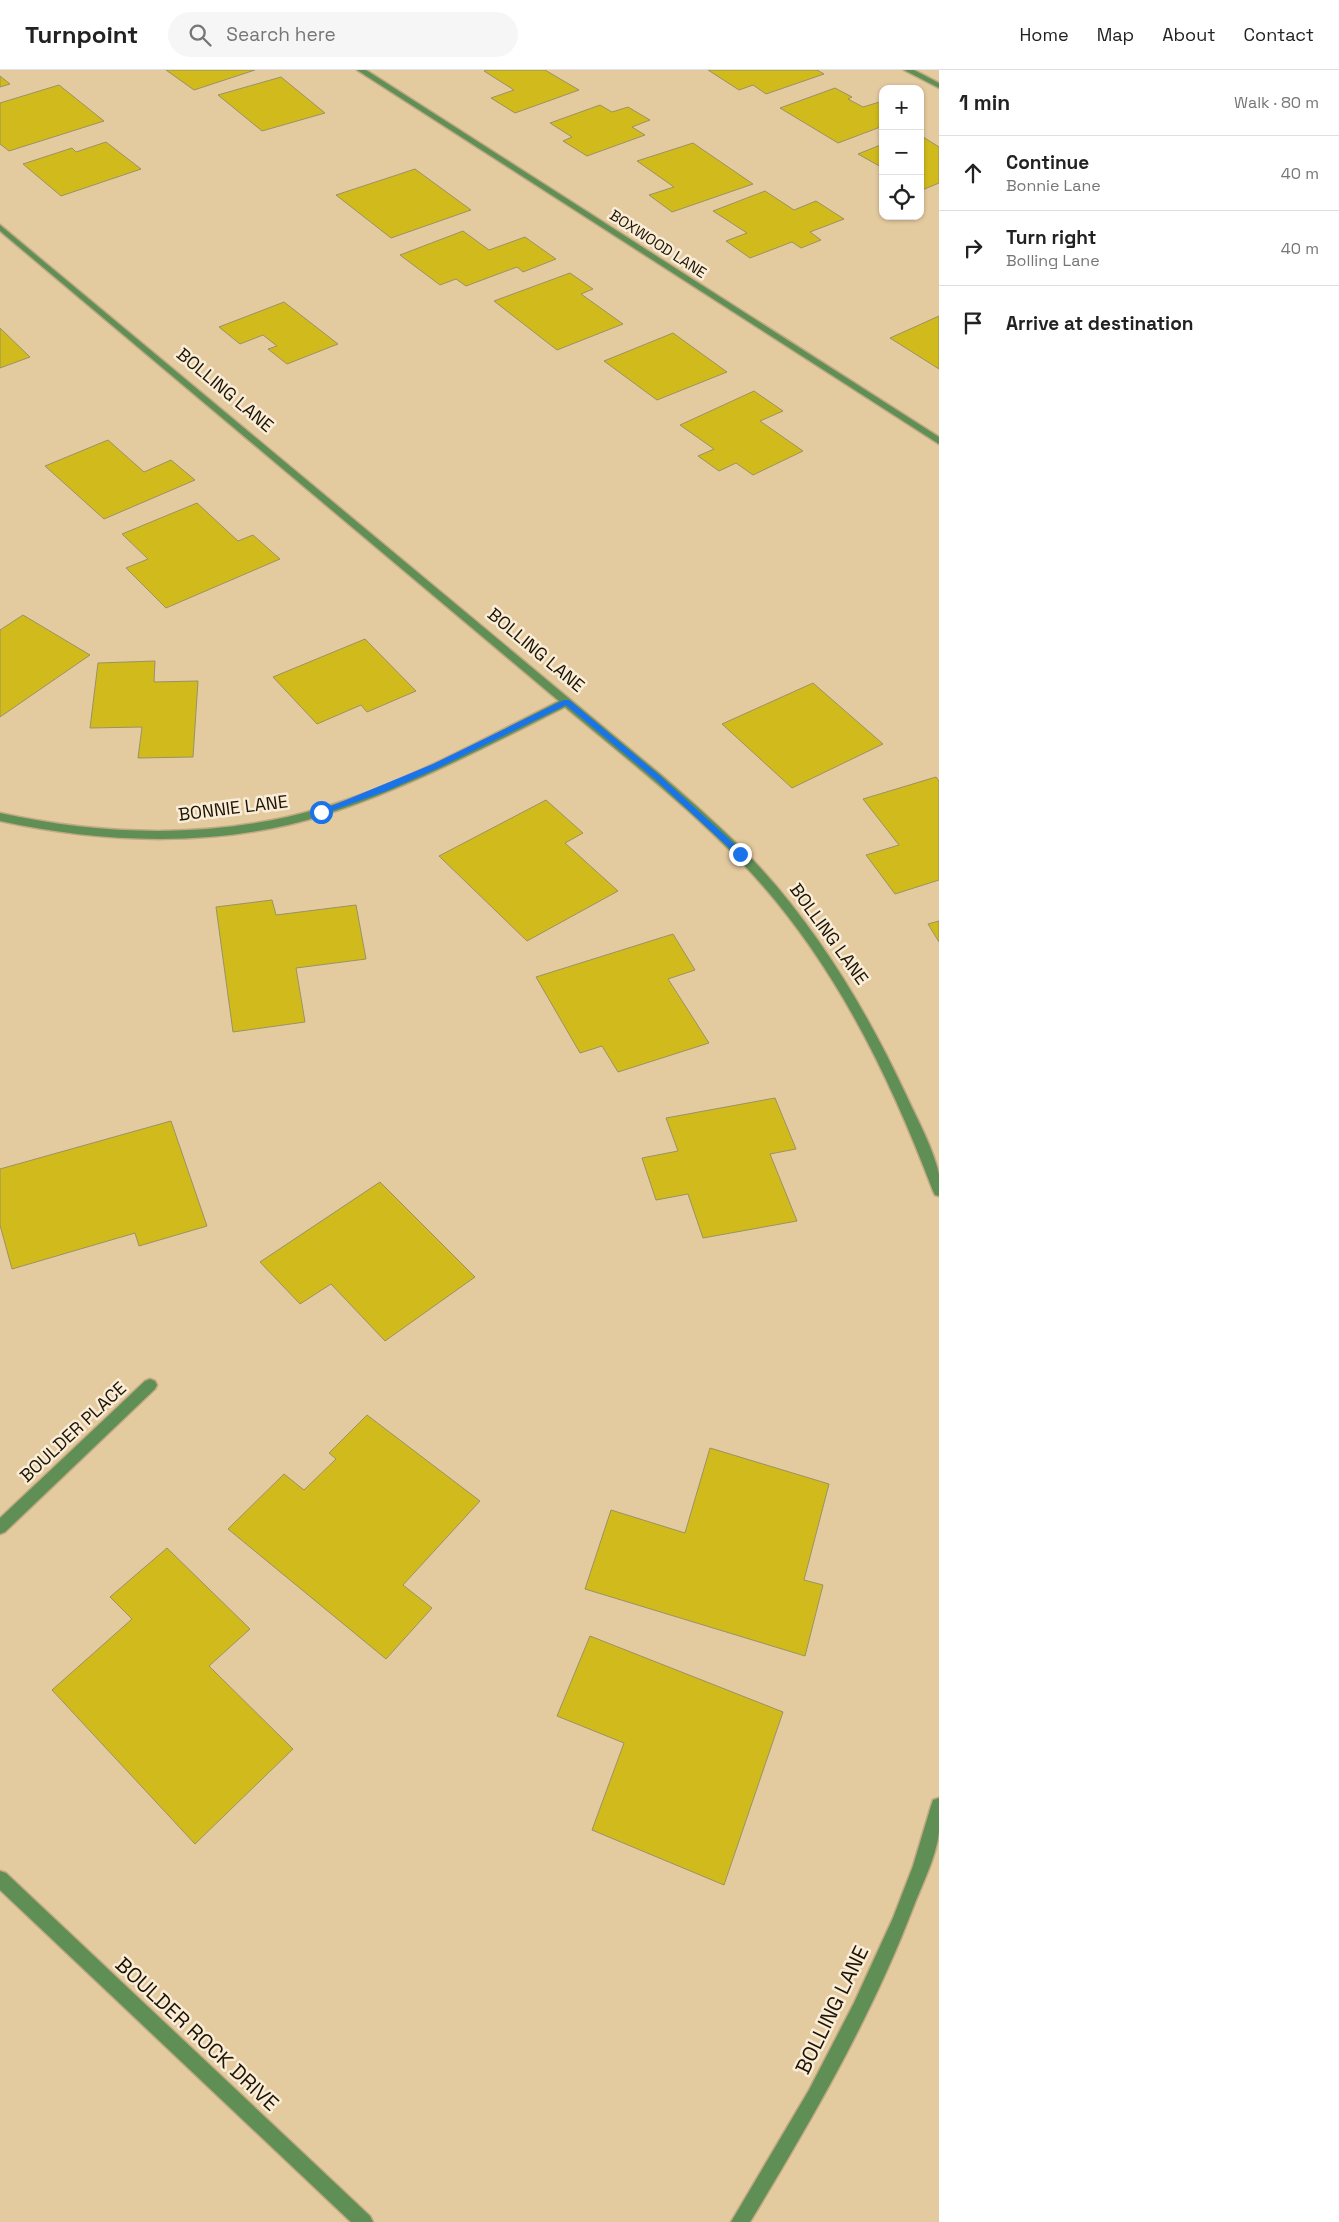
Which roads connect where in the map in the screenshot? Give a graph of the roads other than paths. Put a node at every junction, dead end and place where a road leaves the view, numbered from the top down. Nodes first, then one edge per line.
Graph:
1 (361, 70) edge
2 (908, 70) edge
3 (939, 86) edge
4 (0, 227) edge
5 (939, 441) edge
6 (566, 702) junction
7 (0, 817) edge
8 (939, 1191) edge
9 (150, 1385) dead end
10 (0, 1527) edge
11 (939, 1806) edge
12 (0, 1879) edge
13 (364, 2222) edge
14 (740, 2222) edge

1 - 5 street, BOXWOOD LANE
2 - 3 street
4 - 6 street, BOLLING LANE
6 - 7 street, BONNIE LANE
6 - 8 street, BOLLING LANE
9 - 10 street, BOULDER PLACE
11 - 14 street, BOLLING LANE
12 - 13 street, BOULDER ROCK DRIVE

